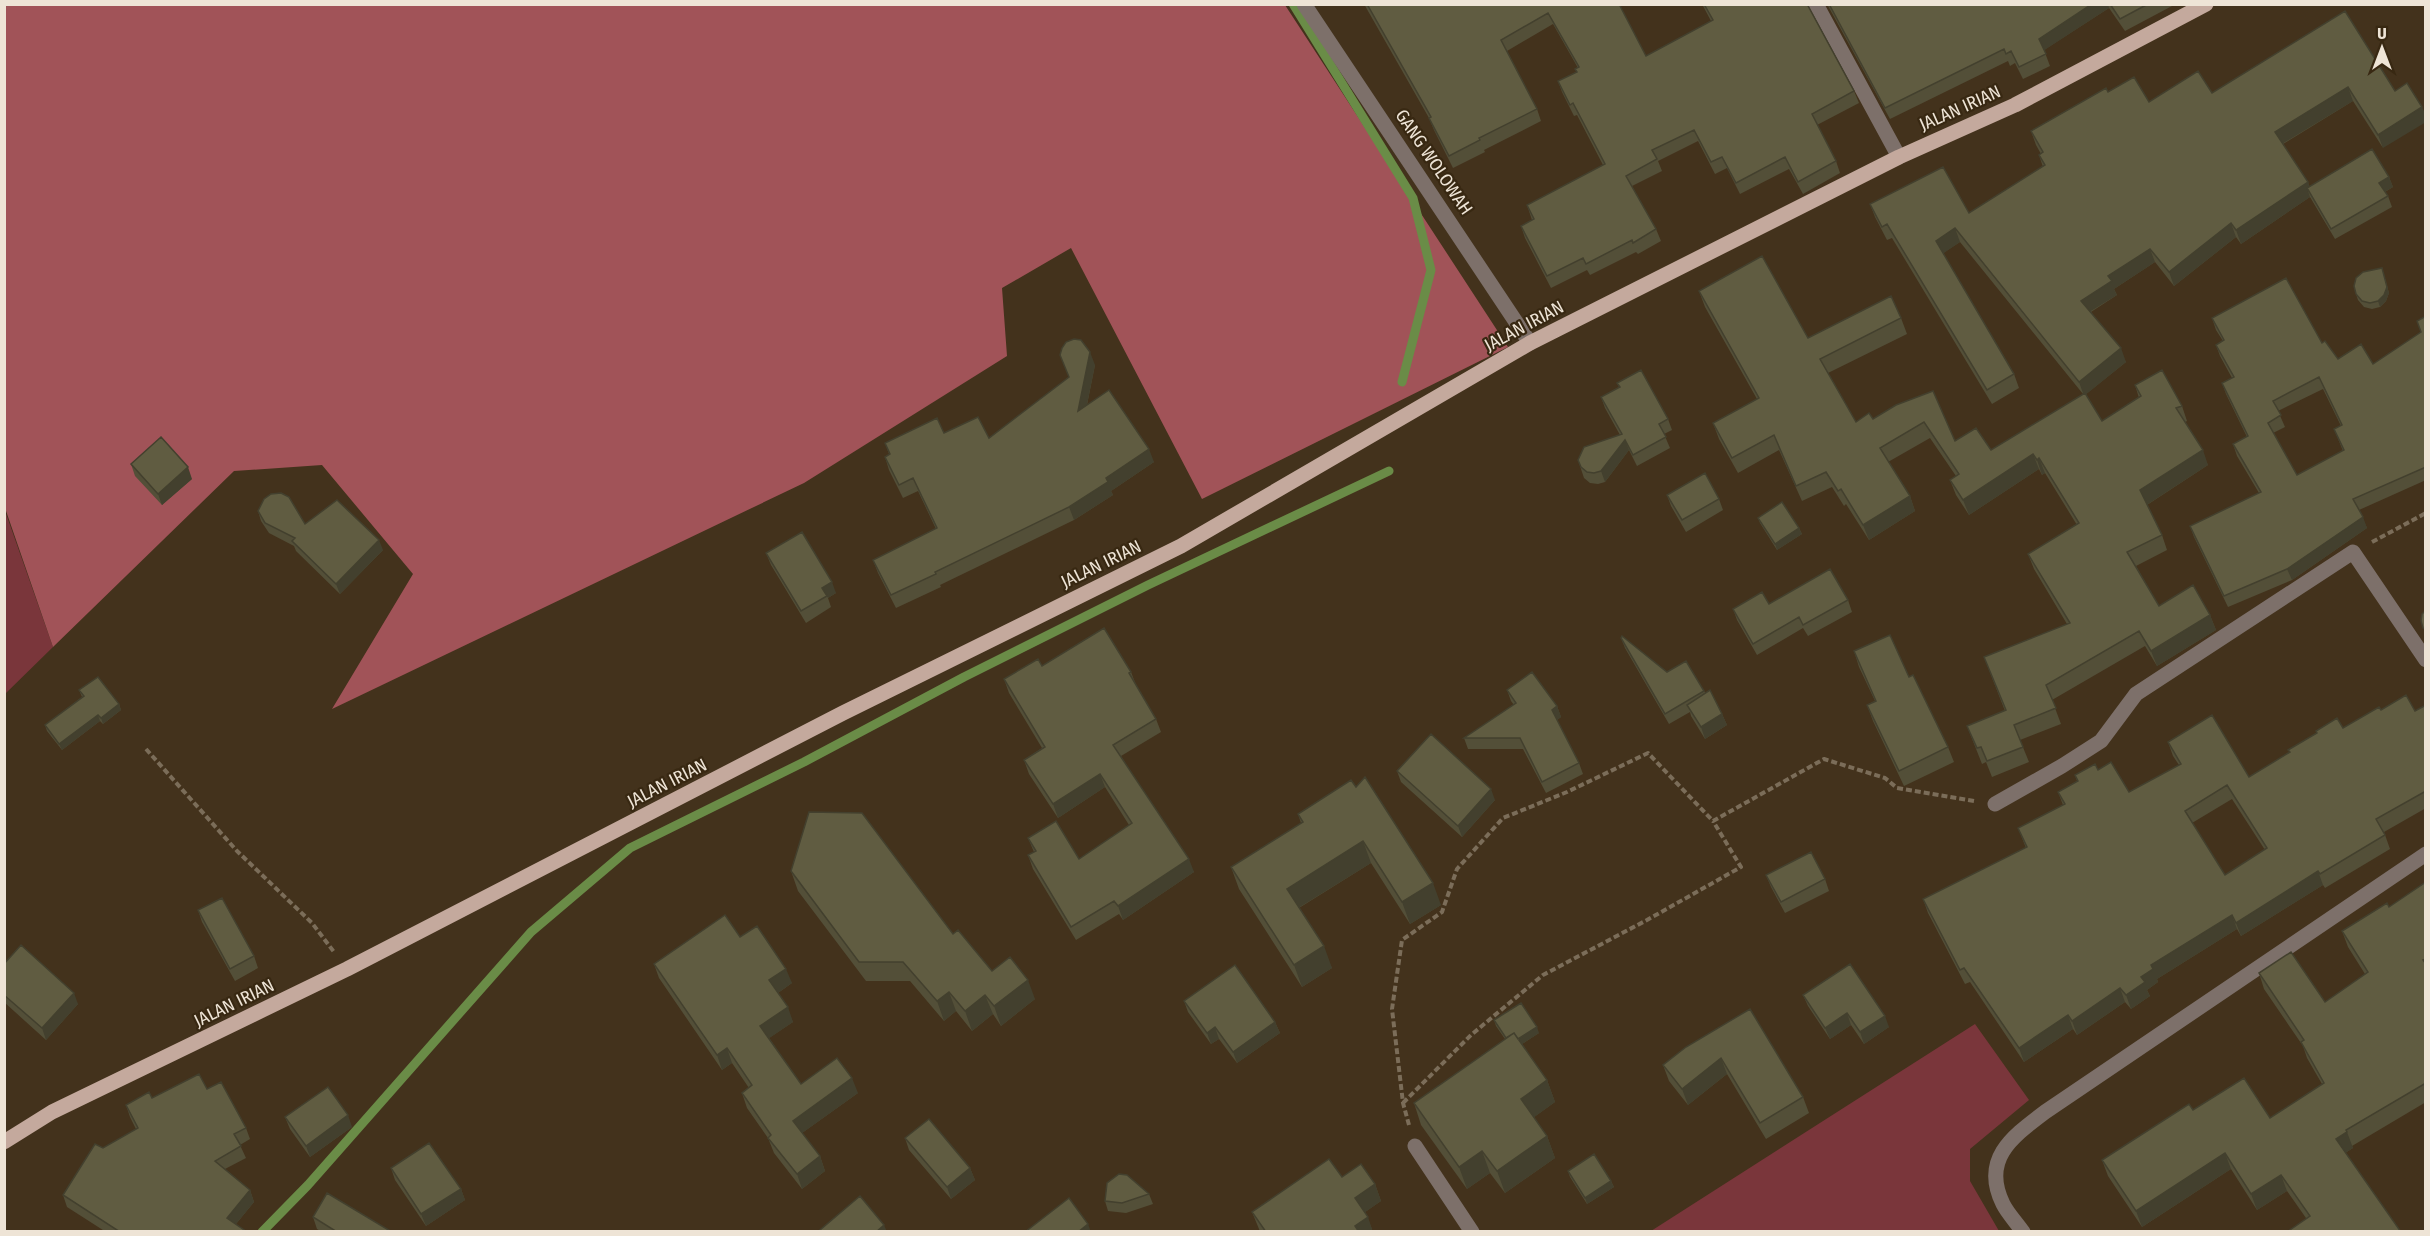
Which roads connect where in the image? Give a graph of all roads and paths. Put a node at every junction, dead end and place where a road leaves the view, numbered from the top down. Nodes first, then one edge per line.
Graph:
1 (1304, 4) edge
2 (1816, 4) edge
3 (2206, 4) edge
4 (1899, 157) junction
5 (1530, 343) junction
6 (2426, 513) edge
7 (2353, 552) junction
8 (2426, 660) edge
9 (146, 749) dead end
10 (1995, 804) joint
11 (1713, 821) junction
12 (2426, 854) edge
13 (347, 969) junction
14 (1403, 1103) junction
15 (4, 1142) edge
16 (1415, 1146) joint
17 (1472, 1232) edge
18 (2023, 1232) edge

1 - 5 street, GANG WOLOWAH
2 - 4 street
3 - 4 main road, JALAN IRIAN
4 - 5 main road, JALAN IRIAN
5 - 13 main road, JALAN IRIAN
6 - 7 path
7 - 8 street
7 - 10 street
9 - 13 path
10 - 11 path
11 - 14 path
11 - 14 path
12 - 18 street
13 - 15 main road, JALAN IRIAN
14 - 16 path
16 - 17 street

